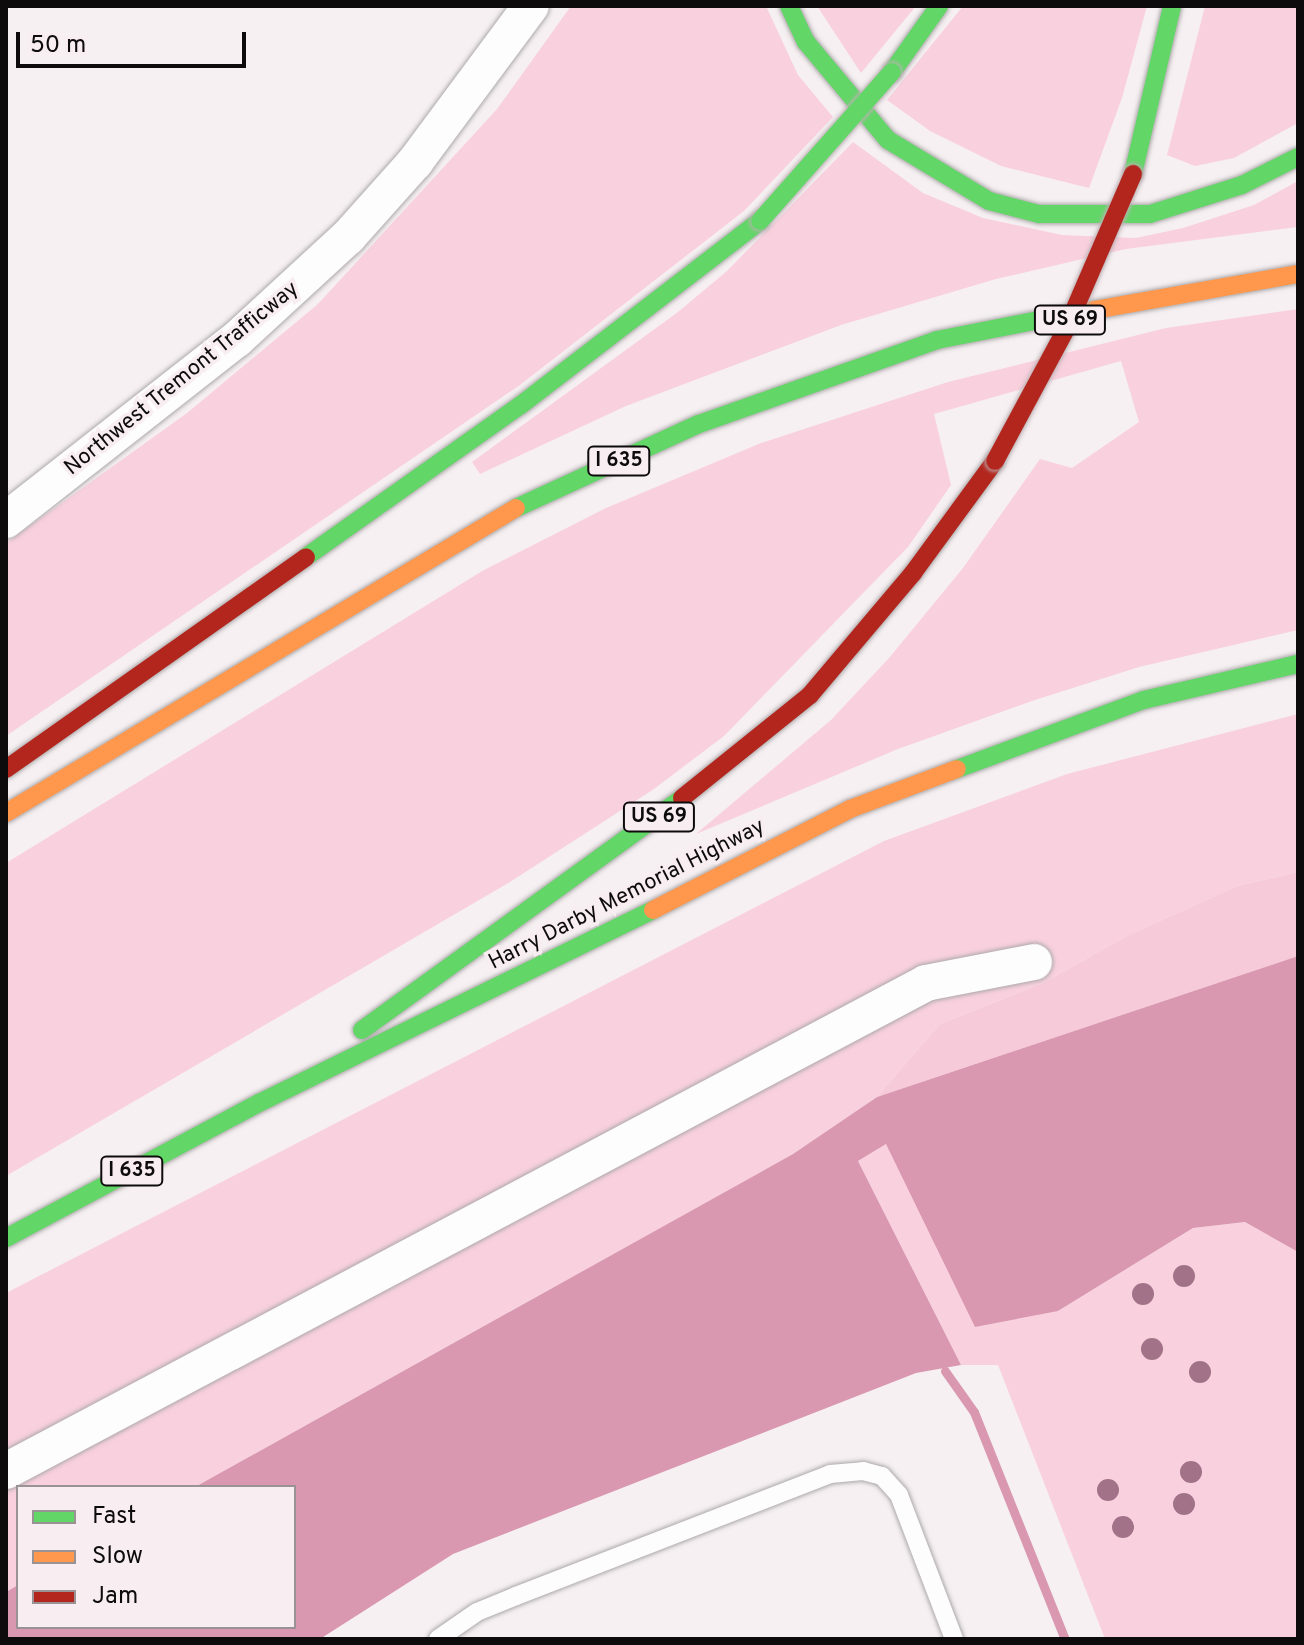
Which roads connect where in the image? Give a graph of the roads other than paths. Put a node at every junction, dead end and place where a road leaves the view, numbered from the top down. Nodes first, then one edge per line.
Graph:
1 (531, 6) edge
2 (789, 6) edge
3 (939, 6) edge
4 (1172, 6) edge
5 (1298, 157) edge
6 (1298, 274) edge
7 (6, 520) edge
8 (1298, 664) edge
9 (6, 769) edge
10 (6, 813) edge
11 (1034, 962) dead end
12 (259, 1103) junction
13 (6, 1238) edge
14 (6, 1471) edge
15 (438, 1639) edge
16 (954, 1639) edge

1 - 7 street, Northwest Tremont Trafficway
2 - 5 main road
3 - 9 main road, bridge
4 - 12 main road, US 69, bridge
6 - 10 main road, I 635
8 - 12 main road, Harry Darby Memorial Highway / I 635
11 - 14 street
12 - 13 main road, Harry Darby Memorial Highway / I 635
15 - 16 lane

